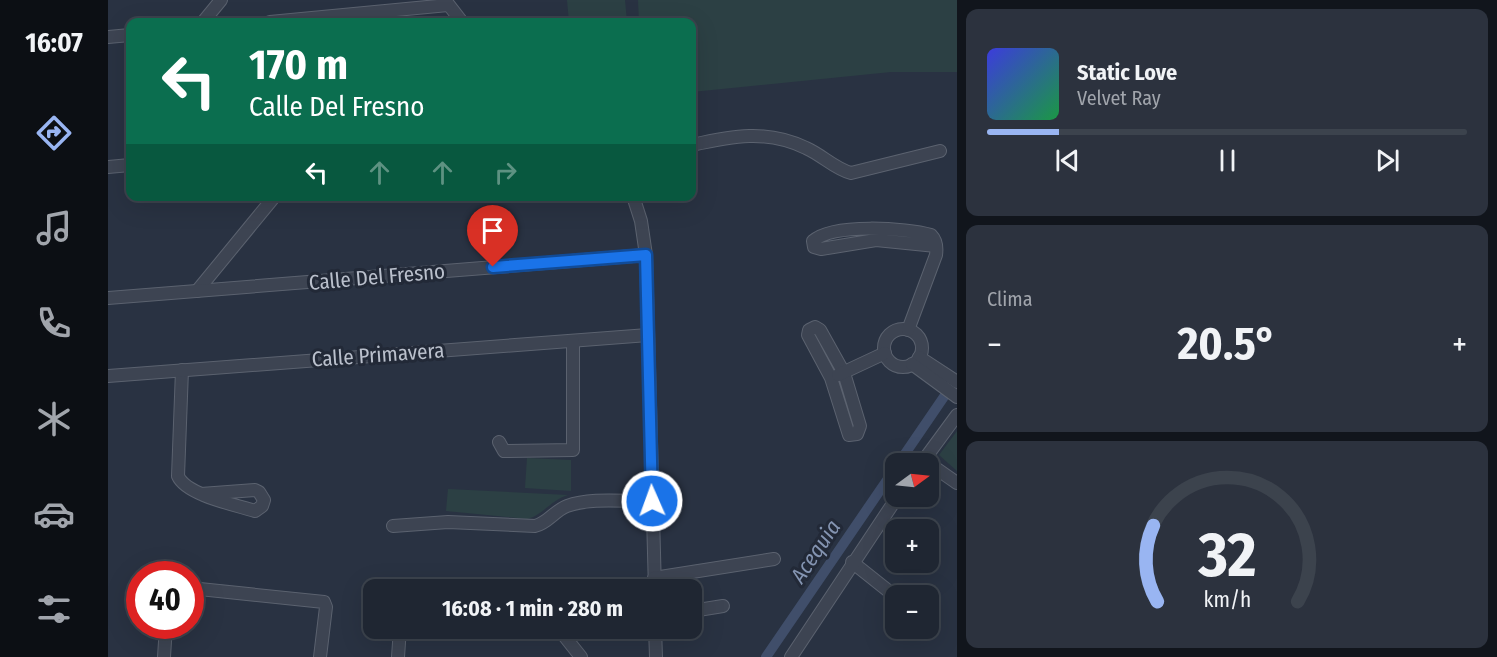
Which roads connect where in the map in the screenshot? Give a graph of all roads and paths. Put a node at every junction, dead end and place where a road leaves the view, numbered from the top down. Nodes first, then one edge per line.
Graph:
1 (221, 0) edge
2 (447, 3) edge
3 (206, 18) edge
4 (307, 18) edge
5 (459, 18) edge
6 (126, 35) edge
7 (108, 37) edge
8 (696, 144) edge
9 (940, 151) dead end
10 (126, 165) edge
11 (108, 167) edge
12 (271, 201) edge
13 (636, 201) edge
14 (876, 234) dead end
15 (646, 255) junction
16 (197, 291) junction
17 (108, 298) edge
18 (908, 330) junction
19 (648, 335) junction
20 (573, 341) junction
21 (885, 353) junction
22 (916, 361) junction
23 (182, 370) junction
24 (844, 373) junction
25 (108, 376) edge
26 (831, 378) junction
27 (942, 379) junction
28 (957, 382) edge
29 (957, 397) edge
30 (957, 415) edge
31 (499, 442) dead end
32 (929, 453) edge
33 (939, 472) edge
34 (957, 483) edge
35 (201, 494) dead end
36 (652, 501) junction
37 (890, 507) edge
38 (393, 526) dead end
39 (774, 559) dead end
40 (852, 562) junction
41 (654, 579) edge
42 (678, 579) edge
43 (885, 588) edge
44 (204, 589) edge
45 (723, 606) dead end
46 (702, 609) edge
47 (165, 639) edge
48 (399, 639) edge
49 (567, 639) edge
50 (656, 639) edge
51 (164, 657) edge
52 (320, 657) edge
53 (398, 657) edge
54 (581, 657) edge
55 (656, 657) edge
56 (791, 657) edge

1 - 3 street
2 - 4 street
2 - 5 street
6 - 7 street
8 - 9 street
10 - 11 street
12 - 16 street
13 - 15 street
14 - 18 street
15 - 16 street, Calle Del Fresno
15 - 19 street
16 - 17 street, Calle Del Fresno
18 - 21 street
18 - 22 street
19 - 20 street, Calle Primavera
19 - 36 street
20 - 23 street, Calle Primavera
20 - 31 street
21 - 22 street
21 - 24 street
22 - 27 street
23 - 25 street, Calle Primavera
23 - 35 street
24 - 26 street
24 - 26 street
24 - 26 street
27 - 28 street
27 - 29 street
30 - 32 street
33 - 34 street
36 - 38 street
36 - 41 street
37 - 40 street
39 - 42 street
40 - 43 street
40 - 56 street
44 - 52 street
45 - 46 street
47 - 51 street
48 - 53 street
49 - 54 street
50 - 55 street

